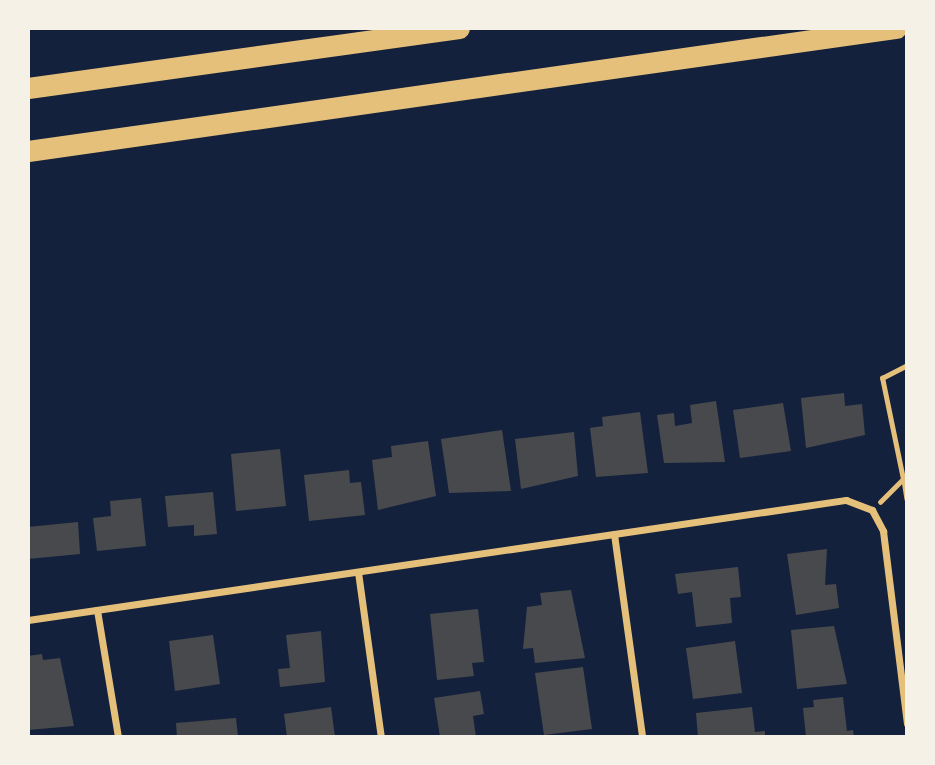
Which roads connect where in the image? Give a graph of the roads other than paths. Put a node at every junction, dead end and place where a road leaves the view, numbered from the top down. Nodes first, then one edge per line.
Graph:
1 (459, 28) edge
2 (896, 28) edge
3 (28, 88) edge
4 (28, 151) edge
5 (614, 534) junction
6 (358, 572) junction
7 (97, 610) junction
8 (28, 621) edge
9 (907, 724) edge
10 (118, 737) edge
11 (381, 737) edge
12 (642, 737) edge

1 - 3 highway
2 - 4 highway
5 - 6 street
5 - 9 street
5 - 12 street
6 - 7 street
6 - 11 street
7 - 8 street
7 - 10 street

